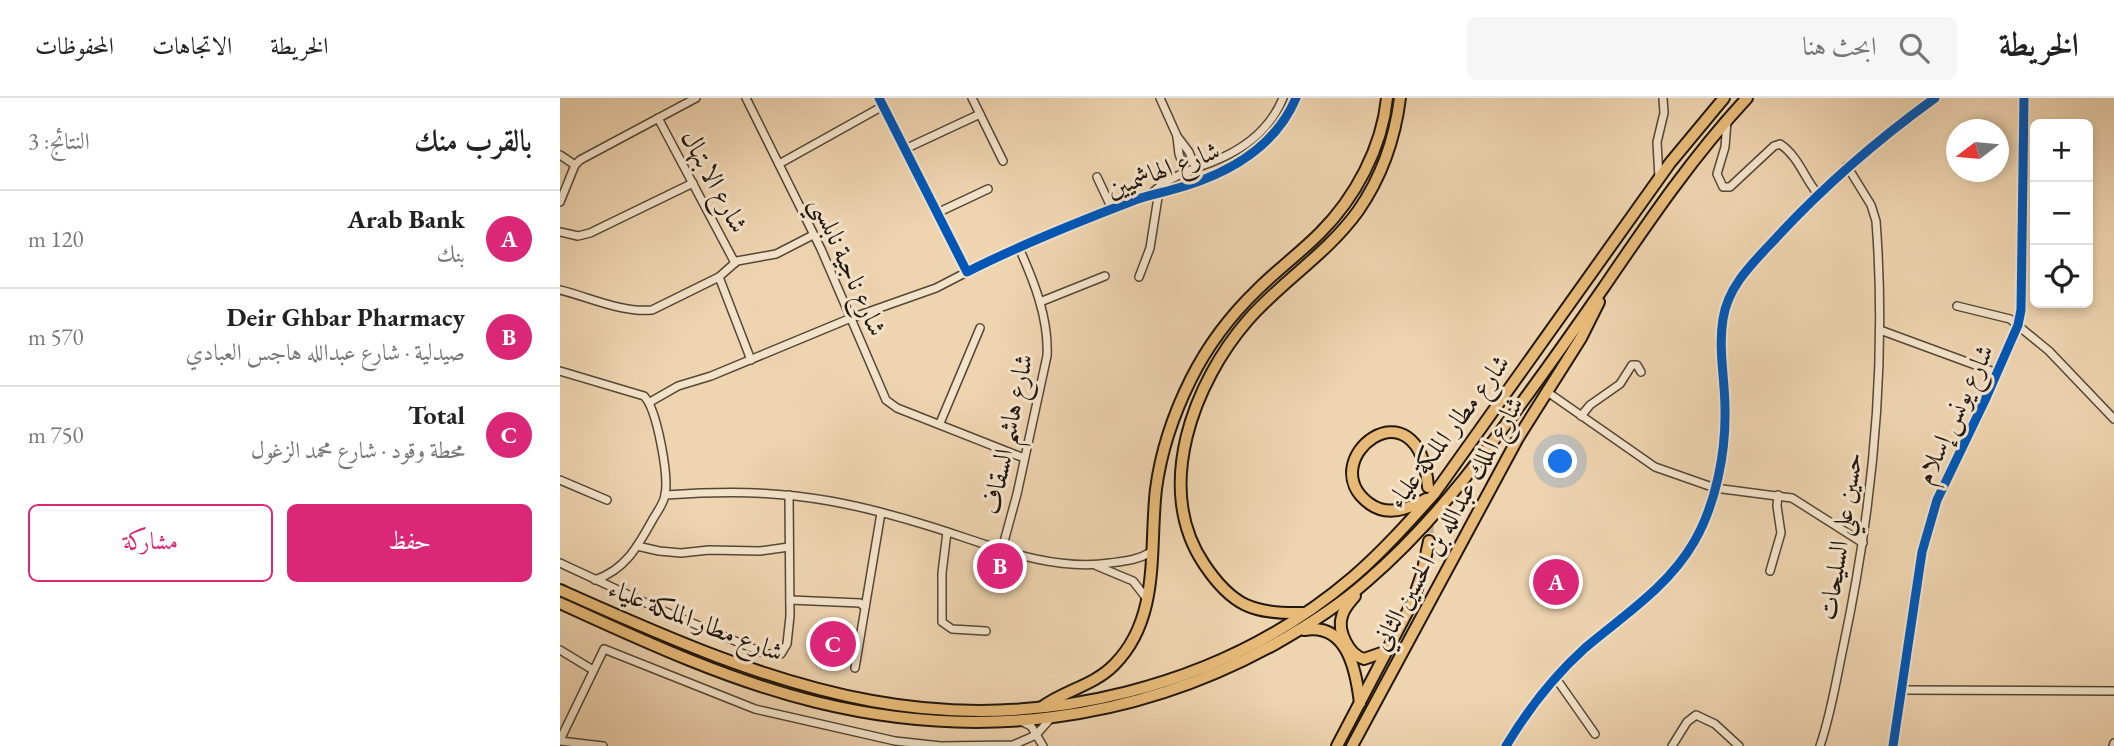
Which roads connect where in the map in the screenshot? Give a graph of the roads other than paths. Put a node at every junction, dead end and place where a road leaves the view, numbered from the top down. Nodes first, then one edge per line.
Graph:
1 (696, 98) edge
2 (746, 98) edge
3 (972, 98) edge
4 (1160, 98) edge
5 (1283, 98) edge
6 (1296, 98) edge
7 (1387, 98) edge
8 (1401, 98) edge
9 (1664, 98) edge
10 (1724, 98) edge
11 (1747, 98) edge
12 (1935, 98) edge
13 (2024, 98) edge
14 (881, 102) edge
15 (981, 114) junction
16 (658, 118) junction
17 (1727, 121) junction
18 (1714, 135) junction
19 (1177, 136) junction
20 (1726, 142) junction
21 (905, 149) junction
22 (560, 155) edge
23 (1657, 160) junction
24 (1672, 160) junction
25 (1003, 161) dead end
26 (779, 164) junction
27 (575, 165) junction
28 (1847, 166) junction
29 (1196, 168) junction
30 (1185, 172) junction
31 (1097, 177) dead end
32 (1659, 178) junction
33 (1200, 179) junction
34 (693, 183) junction
35 (1189, 184) junction
36 (988, 189) dead end
37 (1157, 191) junction
38 (1817, 194) junction
39 (560, 202) edge
40 (1345, 204) junction
41 (1112, 209) junction
42 (937, 213) junction
43 (1353, 217) junction
44 (560, 232) edge
45 (813, 235) junction
46 (1019, 247) junction
47 (734, 263) junction
48 (967, 272) junction
49 (1105, 276) dead end
50 (719, 277) junction
51 (1139, 277) dead end
52 (1604, 286) junction
53 (560, 290) edge
54 (1040, 302) junction
55 (1957, 306) dead end
56 (851, 318) junction
57 (2018, 325) junction
58 (980, 328) dead end
59 (1880, 330) junction
60 (751, 360) junction
61 (560, 371) edge
62 (1641, 372) dead end
63 (1997, 373) junction
64 (1546, 391) junction
65 (650, 402) junction
66 (1581, 416) junction
67 (2114, 419) edge
68 (940, 423) junction
69 (1024, 458) junction
70 (560, 480) edge
71 (1715, 488) junction
72 (1431, 491) junction
73 (665, 495) junction
74 (789, 495) junction
75 (1778, 495) junction
76 (607, 499) dead end
77 (881, 513) junction
78 (947, 532) junction
79 (1429, 541) tunnel mouth
80 (1863, 544) junction
81 (637, 546) junction
82 (789, 547) junction
83 (1002, 549) junction
84 (1151, 552) junction
85 (560, 563) edge
86 (1097, 566) junction
87 (1770, 571) dead end
88 (595, 580) junction
89 (1367, 582) junction
90 (560, 590) edge
91 (790, 600) junction
92 (1148, 600) junction
93 (560, 603) edge
94 (865, 607) junction
95 (1302, 613) junction
96 (986, 631) dead end
97 (1298, 631) junction
98 (560, 650) edge
99 (1387, 651) junction
100 (855, 668) dead end
101 (593, 670) junction
102 (1555, 677) junction
103 (1902, 690) junction
104 (2114, 691) edge
105 (1360, 703) junction
106 (1041, 707) junction
107 (1051, 718) junction
108 (1020, 721) junction
109 (1595, 734) dead end
110 (1036, 735) junction
111 (560, 740) edge
112 (603, 746) edge
113 (1043, 746) edge
114 (1337, 746) edge
115 (1352, 746) edge
116 (1506, 746) edge
117 (1672, 746) edge
118 (1739, 746) edge
119 (1820, 746) edge
120 (1893, 746) edge

1 - 16 street
2 - 26 street, شارع ناجية نابلسي
3 - 15 street
4 - 19 street
5 - 29 street, شارع الهاشميين
6 - 33 street, شارع الهاشميين
7 - 40 highway
8 - 43 highway
9 - 23 street
10 - 24 highway, شارع مطار الملكة علياء
11 - 17 highway, شارع مطار الملكة علياء
12 - 28 street
13 - 57 street, شارع يونس إسلام
14 - 21 street
14 - 26 street
15 - 21 street
15 - 25 street
16 - 27 street
16 - 34 street, شارع الابتهال
17 - 18 highway, شارع مطار الملكة علياء
17 - 20 street
18 - 20 street
18 - 52 highway, شارع مطار الملكة علياء
19 - 29 street
19 - 30 street
20 - 38 street
21 - 42 street
22 - 27 street
23 - 24 street
23 - 32 street
24 - 32 highway, شارع مطار الملكة علياء
26 - 45 street, شارع ناجية نابلسي
27 - 39 street
28 - 38 street
28 - 59 street, حسين علي السليحات
29 - 30 street, شارع الهاشميين
29 - 33 street
30 - 35 street
30 - 37 street, شارع الهاشميين
31 - 41 street
32 - 72 highway, شارع مطار الملكة علياء
33 - 35 street, شارع الهاشميين
34 - 44 street
34 - 47 street, شارع الابتهال
35 - 37 street, شارع الهاشميين
36 - 42 street
37 - 41 street, شارع الهاشميين
37 - 51 street
38 - 71 street
40 - 43 highway
40 - 84 highway
41 - 46 street, شارع الهاشميين
42 - 48 street
43 - 95 highway
45 - 47 street
45 - 56 street, شارع ناجية نابلسي
46 - 48 street
46 - 54 street, شارع هاشم السقاف
47 - 50 street
48 - 56 street
49 - 54 street
50 - 53 street
50 - 60 street
52 - 64 highway, شارع الملك عبدالله بن الحسين الثاني
52 - 89 highway, شارع مطار الملكة علياء
54 - 69 street, شارع هاشم السقاف
55 - 57 street
56 - 60 street
56 - 68 street, شارع ناجية نابلسي
57 - 63 street, شارع يونس إسلام
57 - 67 street
58 - 68 street
59 - 63 street
59 - 80 street, حسين علي السليحات
60 - 65 street
61 - 65 street
62 - 66 street
63 - 103 street, شارع يونس إسلام
64 - 66 street
64 - 115 highway, شارع الملك عبدالله بن الحسين الثاني
65 - 73 street
66 - 71 street
68 - 69 street, شارع ناجية نابلسي
69 - 83 street, شارع هاشم السقاف
70 - 76 street
71 - 75 street
71 - 102 street
72 - 72 highway
72 - 95 highway, شارع مطار الملكة علياء
73 - 74 street
73 - 81 street
74 - 77 street
74 - 82 street
75 - 80 street
75 - 87 street
77 - 78 street
77 - 94 street
78 - 83 street
78 - 96 street
79 - 99 highway, شارع الملك عبدالله بن الحسين الثاني
80 - 119 street, حسين علي السليحات
81 - 82 street
81 - 88 street
82 - 91 street
83 - 86 street
84 - 86 street
84 - 92 highway
85 - 88 street
86 - 92 street
88 - 91 street
89 - 97 highway, شارع مطار الملكة علياء
89 - 99 highway
90 - 106 highway, شارع مطار الملكة علياء
91 - 94 street
92 - 106 highway
93 - 108 highway, شارع مطار الملكة علياء
94 - 100 street
95 - 106 highway, شارع مطار الملكة علياء
97 - 105 highway
97 - 107 highway, شارع مطار الملكة علياء
98 - 101 street
99 - 105 highway, شارع الملك عبدالله بن الحسين الثاني
101 - 110 street
101 - 111 street
102 - 109 street
102 - 116 street
103 - 104 street
103 - 120 street, شارع يونس إسلام
105 - 114 highway, شارع الملك عبدالله بن الحسين الثاني
107 - 108 highway, شارع مطار الملكة علياء
107 - 110 street
108 - 110 street
110 - 113 street
111 - 112 street
117 - 118 street

